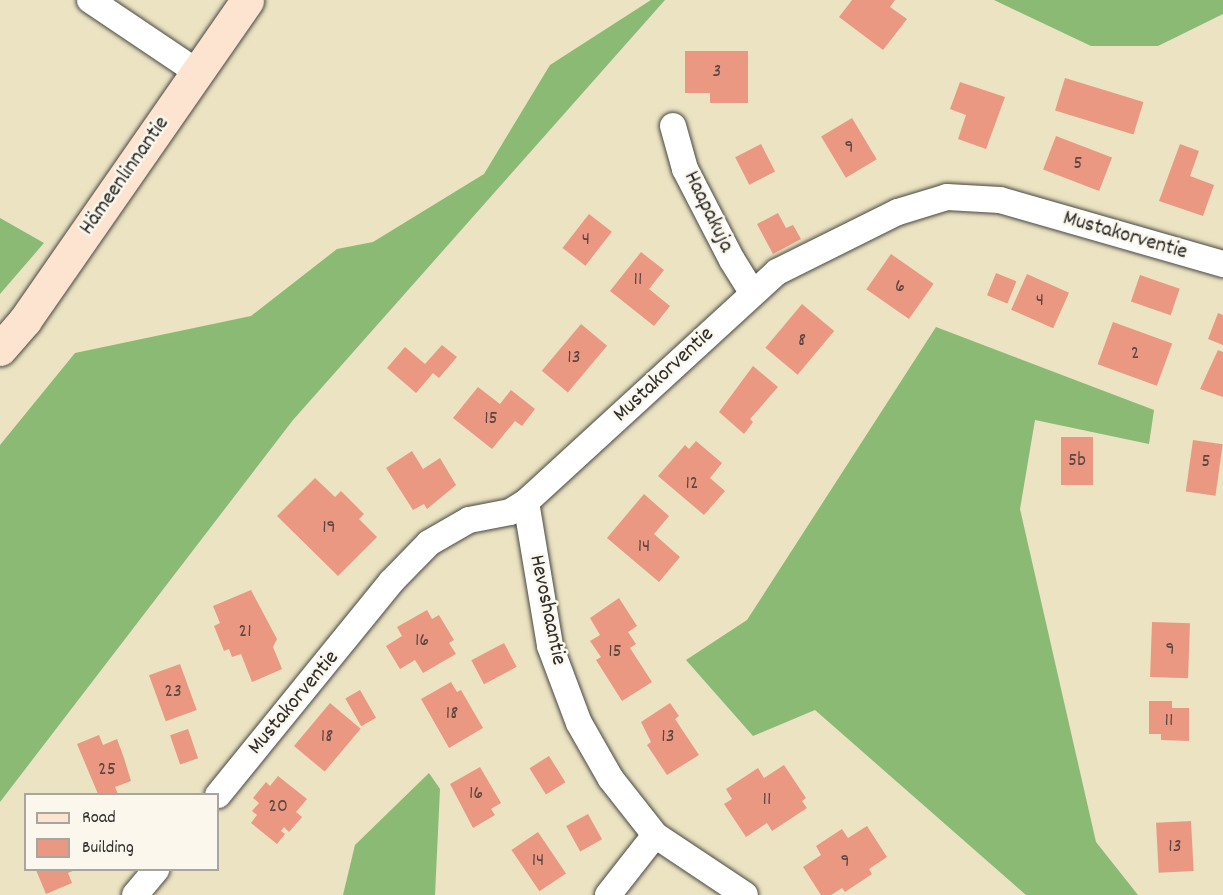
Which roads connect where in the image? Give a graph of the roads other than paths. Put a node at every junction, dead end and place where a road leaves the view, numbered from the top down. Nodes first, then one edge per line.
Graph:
1 (90, 0) edge
2 (247, 0) edge
3 (197, 72) junction
4 (673, 126) dead end
5 (1223, 264) edge
6 (753, 293) junction
7 (0, 349) edge
8 (526, 502) junction
9 (219, 794) edge
10 (655, 835) junction
11 (155, 871) edge
12 (135, 895) edge
13 (608, 895) edge
14 (745, 895) edge

1 - 3 street
2 - 3 main road, Hämeenlinnantie
3 - 7 main road, Hämeenlinnantie
4 - 6 street, Haapakuja
5 - 6 street, Mustakorventie
6 - 8 street, Mustakorventie
8 - 9 street, Mustakorventie
8 - 10 street, Hevoshaantie
10 - 13 street
10 - 14 street, Hevoshaantie
11 - 12 street

